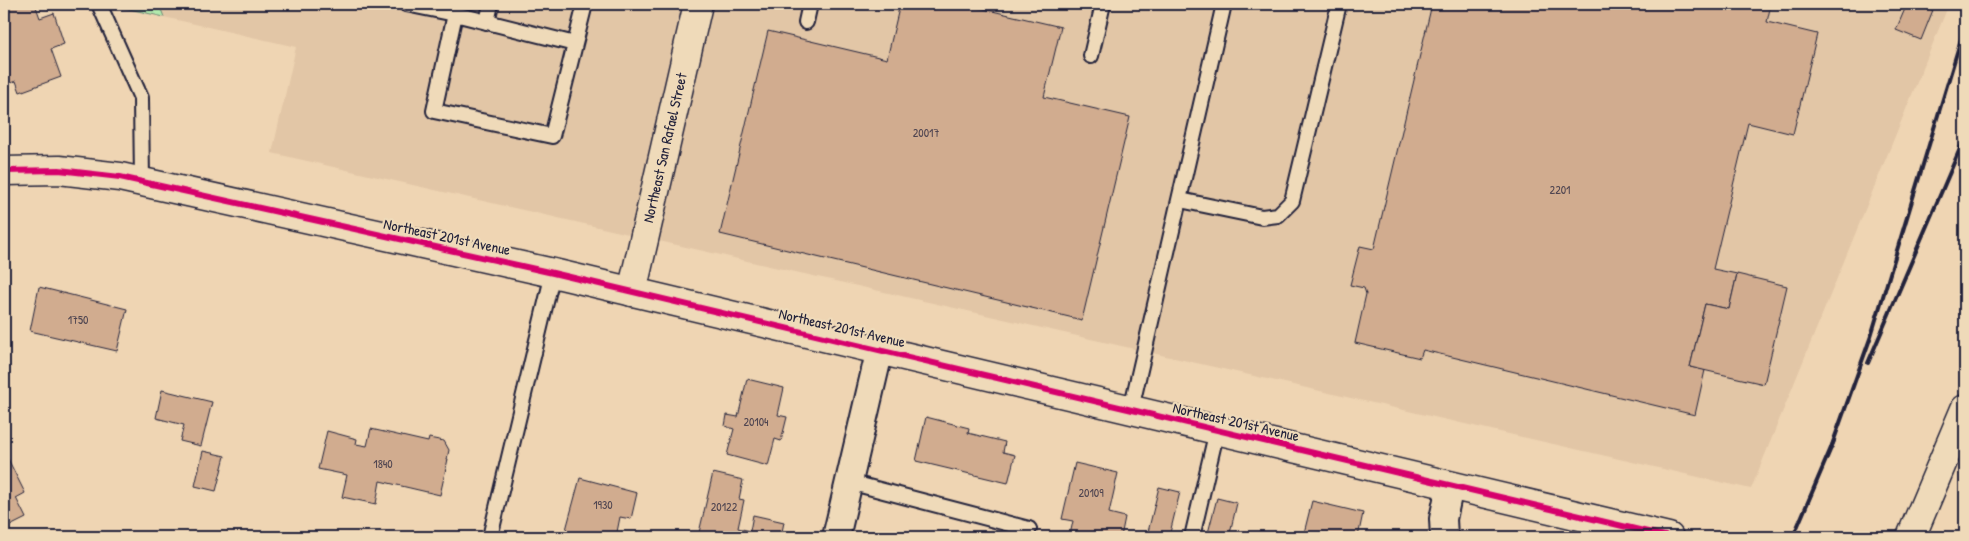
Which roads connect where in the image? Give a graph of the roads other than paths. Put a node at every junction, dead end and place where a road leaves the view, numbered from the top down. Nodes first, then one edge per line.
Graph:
1 (99, 4) edge
2 (406, 4) edge
3 (491, 4) edge
4 (584, 4) edge
5 (698, 4) edge
6 (810, 4) edge
7 (1103, 4) edge
8 (1224, 4) edge
9 (1339, 4) edge
10 (455, 14) junction
11 (486, 22) junction
12 (806, 22) dead end
13 (575, 44) junction
14 (1091, 56) dead end
15 (4, 171) edge
16 (142, 182) junction
17 (1180, 200) junction
18 (553, 273) junction
19 (632, 292) junction
20 (880, 349) junction
21 (1131, 409) junction
22 (1965, 410) edge
23 (1217, 430) junction
24 (849, 482) junction
25 (1450, 486) junction
26 (1029, 529) dead end
27 (490, 537) edge
28 (836, 537) edge
29 (1192, 537) edge
30 (1444, 537) edge
31 (1669, 537) edge
32 (1911, 537) edge

1 - 16 lane
2 - 10 lane
3 - 11 lane
4 - 13 lane
5 - 19 main road, Northeast San Rafael Street
6 - 12 lane
7 - 14 lane
8 - 17 lane
9 - 17 lane
10 - 11 lane
10 - 13 lane
11 - 13 lane
15 - 16 main road, Northeast 201st Avenue
16 - 18 main road, Northeast 201st Avenue
17 - 21 lane
18 - 19 main road, Northeast 201st Avenue
18 - 27 lane
19 - 20 main road, Northeast 201st Avenue
20 - 21 main road, Northeast 201st Avenue
20 - 24 street
21 - 23 main road, Northeast 201st Avenue
22 - 32 main road
23 - 25 main road, Northeast 201st Avenue
23 - 29 lane
24 - 26 lane
24 - 28 street
25 - 30 street
25 - 31 main road, Northeast 201st Avenue

